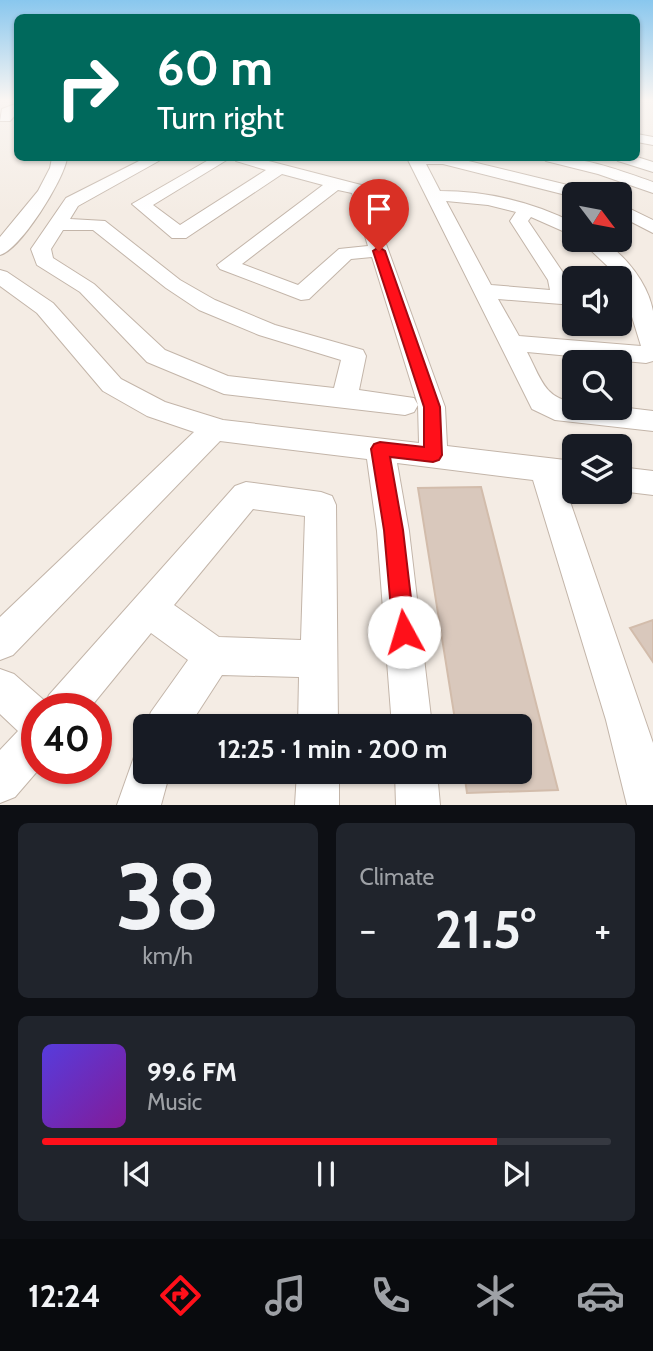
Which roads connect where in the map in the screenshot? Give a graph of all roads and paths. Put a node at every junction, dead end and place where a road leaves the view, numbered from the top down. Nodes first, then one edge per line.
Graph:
1 (59, 161) edge
2 (150, 161) edge
3 (217, 161) edge
4 (253, 161) edge
5 (417, 161) edge
6 (451, 161) edge
7 (563, 161) edge
8 (633, 161) edge
9 (653, 167) edge
10 (280, 168) junction
11 (335, 184) junction
12 (653, 188) edge
13 (562, 189) edge
14 (434, 196) junction
15 (653, 208) edge
16 (526, 211) junction
17 (632, 214) edge
18 (632, 219) edge
19 (58, 224) junction
20 (562, 225) edge
21 (653, 227) edge
22 (0, 249) edge
23 (379, 251) junction
24 (610, 252) edge
25 (621, 266) edge
26 (0, 276) edge
27 (562, 288) edge
28 (484, 291) junction
29 (562, 298) edge
30 (632, 308) edge
31 (511, 343) junction
32 (653, 346) edge
33 (653, 352) edge
34 (345, 398) junction
35 (405, 404) dead end
36 (653, 421) edge
37 (214, 429) junction
38 (380, 449) junction
39 (433, 455) junction
40 (559, 471) edge
41 (632, 480) edge
42 (653, 483) edge
43 (149, 609) junction
44 (0, 642) edge
45 (214, 656) junction
46 (319, 660) junction
47 (0, 688) edge
48 (77, 693) edge
49 (21, 707) edge
50 (173, 714) edge
51 (318, 714) edge
52 (411, 714) edge
53 (21, 758) edge
54 (0, 782) edge
55 (145, 784) edge
56 (318, 784) edge
57 (417, 784) edge
58 (139, 805) edge
59 (317, 805) edge
60 (418, 805) edge
61 (649, 805) edge

1 - 22 street
2 - 19 street
3 - 10 street
4 - 10 street
5 - 14 street
6 - 13 street
7 - 12 street
8 - 9 street
10 - 11 street
11 - 23 street
11 - 23 street
14 - 16 street
14 - 28 street
15 - 17 street
16 - 20 street
16 - 27 street
18 - 21 street
19 - 34 street
19 - 34 street
23 - 39 street
24 - 25 street
26 - 37 street
28 - 29 street
28 - 31 street
30 - 32 street
31 - 33 street
31 - 36 street
34 - 35 street
37 - 38 street
37 - 44 street
38 - 39 street
38 - 52 street
39 - 40 street
40 - 61 street
41 - 42 street
43 - 45 street
43 - 46 street
43 - 48 street
45 - 46 street
45 - 50 street
46 - 51 street
47 - 49 street
53 - 54 street
55 - 58 street
56 - 59 street
57 - 60 street

